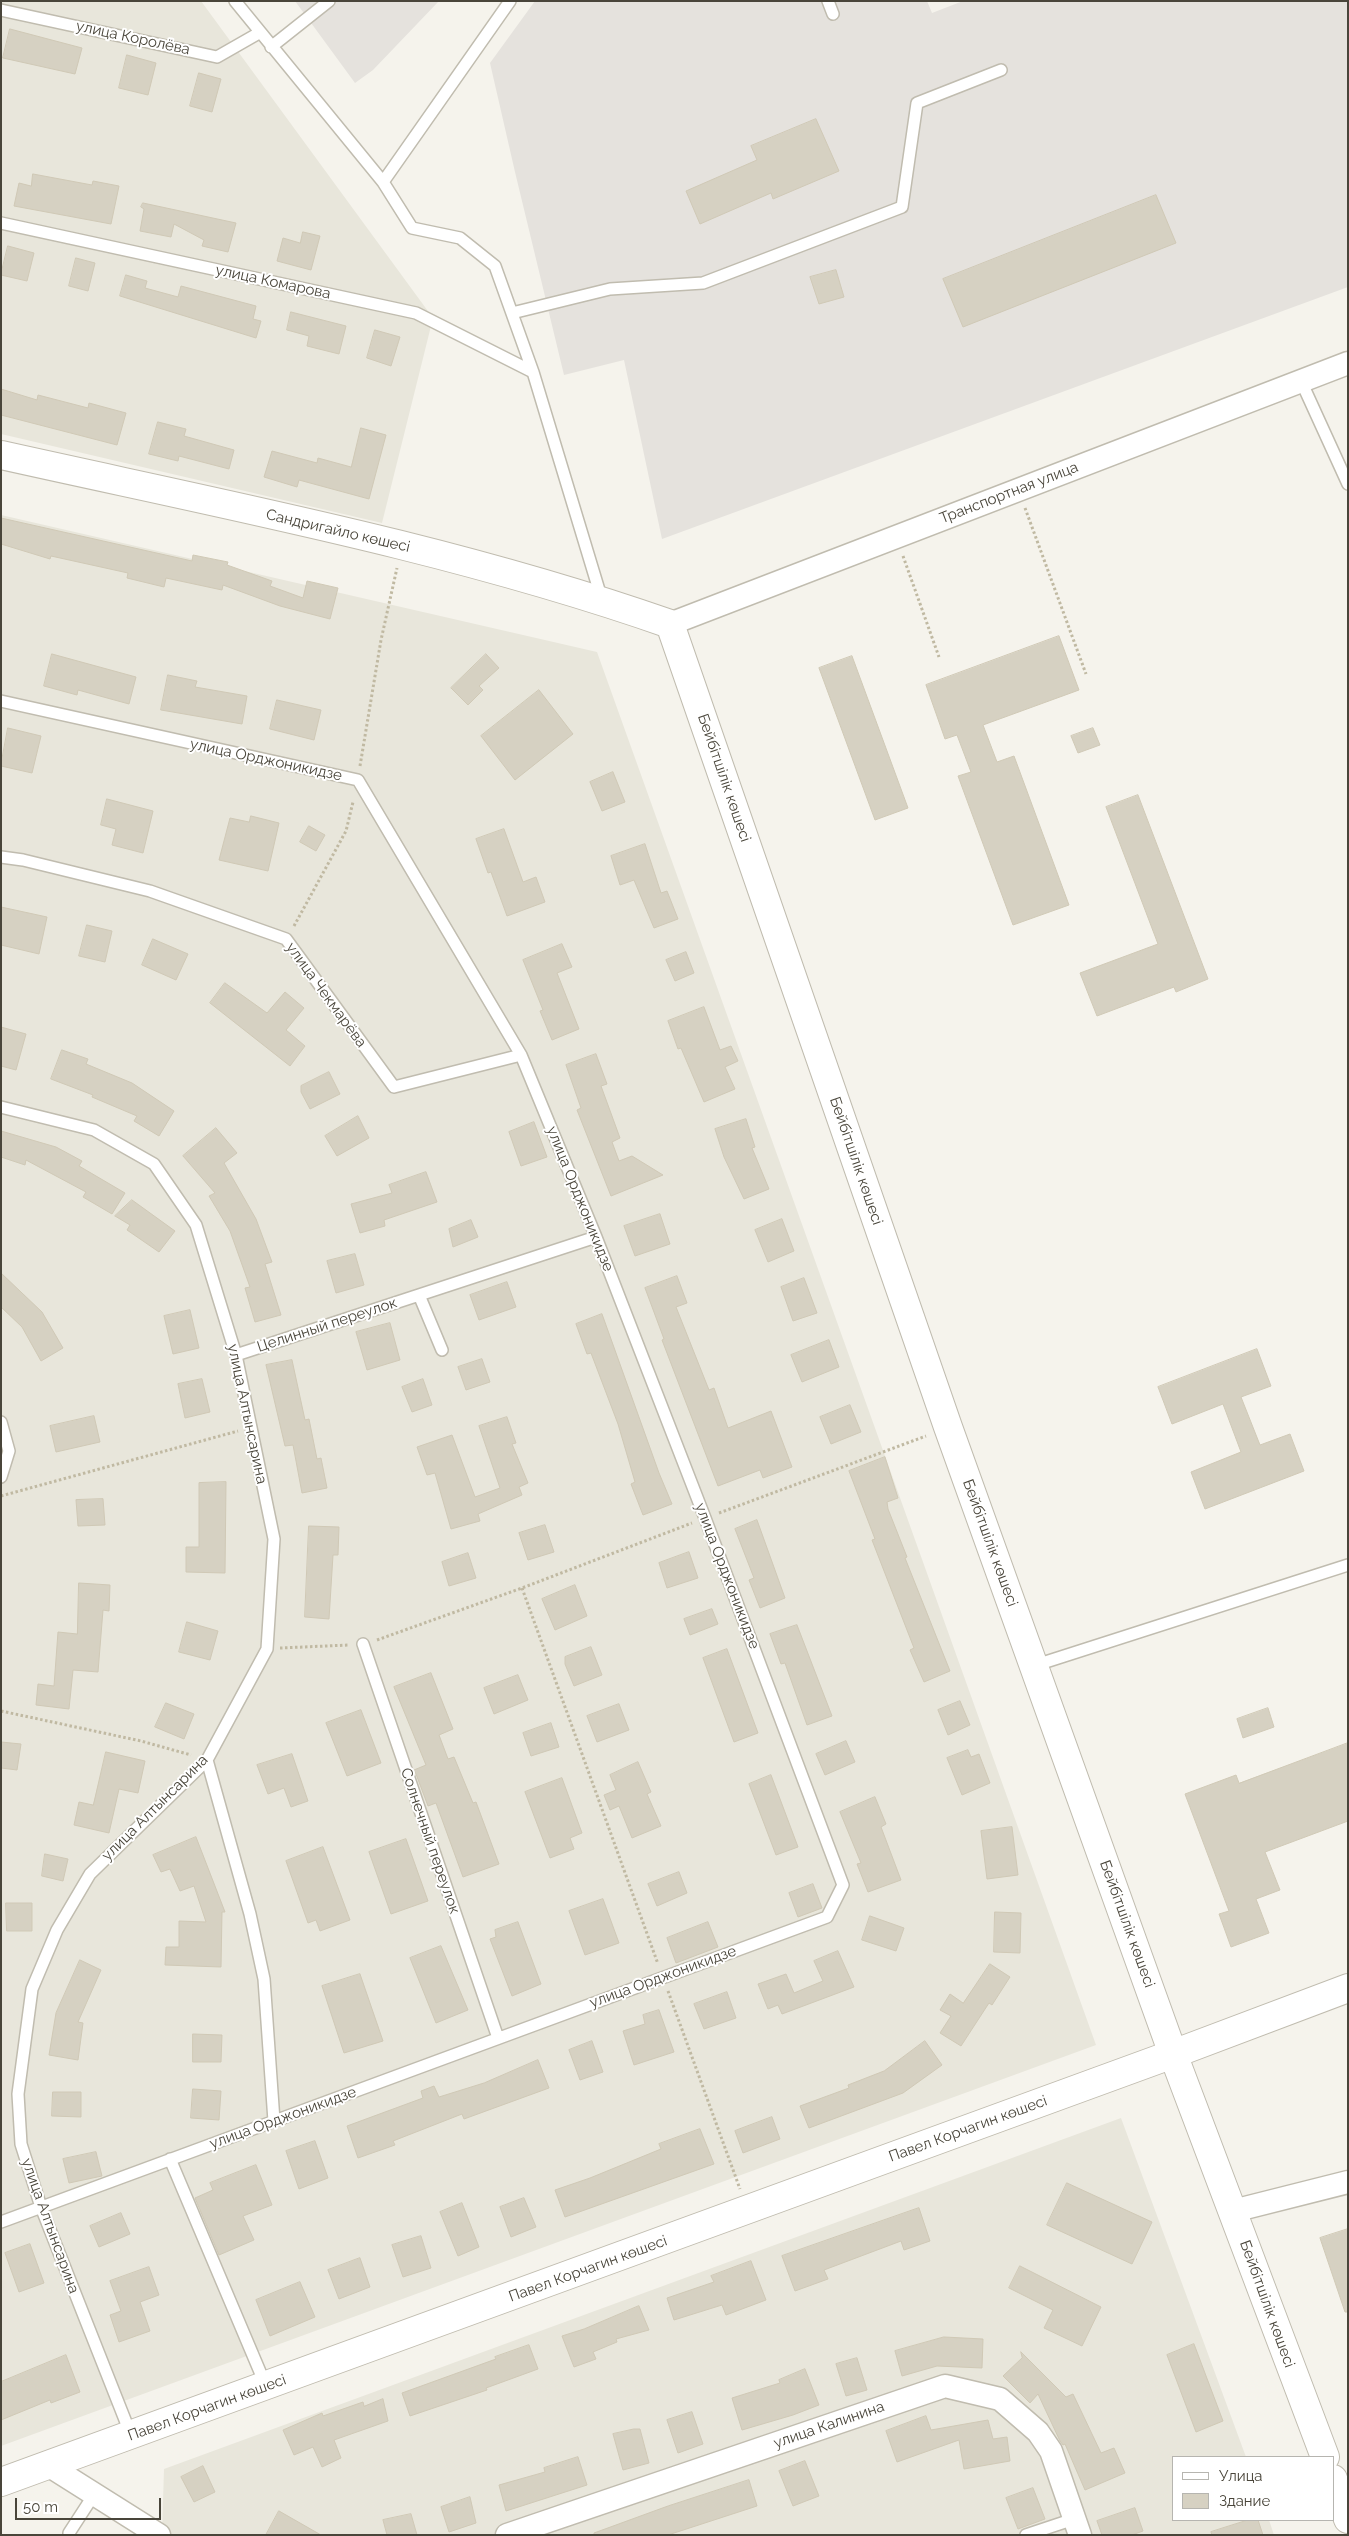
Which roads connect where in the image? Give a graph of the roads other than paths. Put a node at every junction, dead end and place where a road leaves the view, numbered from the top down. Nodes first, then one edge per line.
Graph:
1 (235, 1) edge
2 (329, 1) edge
3 (510, 1) edge
4 (828, 1) edge
5 (1, 10) edge
6 (834, 14) dead end
7 (259, 33) junction
8 (271, 47) junction
9 (1001, 70) dead end
10 (383, 182) junction
11 (1, 222) edge
12 (512, 313) junction
13 (1348, 363) edge
14 (533, 372) junction
15 (1302, 381) junction
16 (1, 454) edge
17 (1348, 484) edge
18 (602, 600) junction
19 (670, 624) junction
20 (1, 701) edge
21 (1, 857) edge
22 (521, 1055) junction
23 (1, 1107) edge
24 (596, 1237) junction
25 (419, 1295) junction
26 (442, 1350) dead end
27 (236, 1355) junction
28 (1, 1422) edge
29 (1, 1477) edge
30 (1348, 1565) edge
31 (363, 1644) road end
32 (1034, 1666) junction
33 (207, 1760) junction
34 (1348, 1988) edge
35 (498, 2038) junction
36 (1174, 2054) junction
37 (274, 2121) junction
38 (170, 2160) junction
39 (1348, 2182) edge
40 (41, 2207) junction
41 (1233, 2211) junction
42 (1, 2222) edge
43 (266, 2386) junction
44 (131, 2436) junction
45 (1325, 2456) edge
46 (48, 2465) junction
47 (1, 2482) edge
48 (1334, 2482) edge
49 (94, 2493) junction
50 (1348, 2519) edge
51 (1077, 2527) edge
52 (69, 2533) dead end
53 (159, 2535) edge
54 (507, 2535) edge
55 (1026, 2535) edge

1 - 7 lane
2 - 8 lane
3 - 10 lane
4 - 6 lane
5 - 7 lane, улица Королёва
7 - 8 lane
8 - 10 lane
9 - 12 lane
10 - 12 lane
11 - 14 lane, улица Комарова
12 - 14 lane
13 - 15 street, Транспортная улица
14 - 18 lane
15 - 17 lane
15 - 19 street, Транспортная улица
16 - 18 street, Сандригайло көшесі
18 - 19 street, Сандригайло көшесі
19 - 32 street, Бейбітшілік көшесі
20 - 22 lane, улица Орджоникидзе
21 - 22 lane, улица Чекмарёва
22 - 24 lane, улица Орджоникидзе
23 - 27 lane, улица Алтынсарина
24 - 25 lane, Целинный переулок
24 - 35 lane, улица Орджоникидзе
25 - 26 lane
25 - 27 lane, Целинный переулок
27 - 33 lane, улица Алтынсарина
28 - 29 lane
30 - 32 lane
31 - 35 lane, Солнечный переулок
32 - 36 street, Бейбітшілік көшесі
33 - 37 lane
33 - 40 lane, улица Алтынсарина
34 - 36 street, Павел Корчагин көшесі
35 - 37 lane, улица Орджоникидзе
36 - 41 street, Бейбітшілік көшесі
36 - 43 street, Павел Корчагин көшесі
37 - 38 lane, улица Орджоникидзе
38 - 40 lane, улица Орджоникидзе
38 - 43 lane
39 - 41 street
40 - 42 lane, улица Орджоникидзе
40 - 44 lane, улица Алтынсарина
41 - 45 street, Бейбітшілік көшесі
43 - 44 street, Павел Корчагин көшесі
44 - 46 street, Павел Корчагин көшесі
46 - 47 street, Павел Корчагин көшесі
46 - 49 street
48 - 50 street
49 - 52 lane
49 - 53 street
51 - 54 street, улица Калинина
51 - 55 lane

